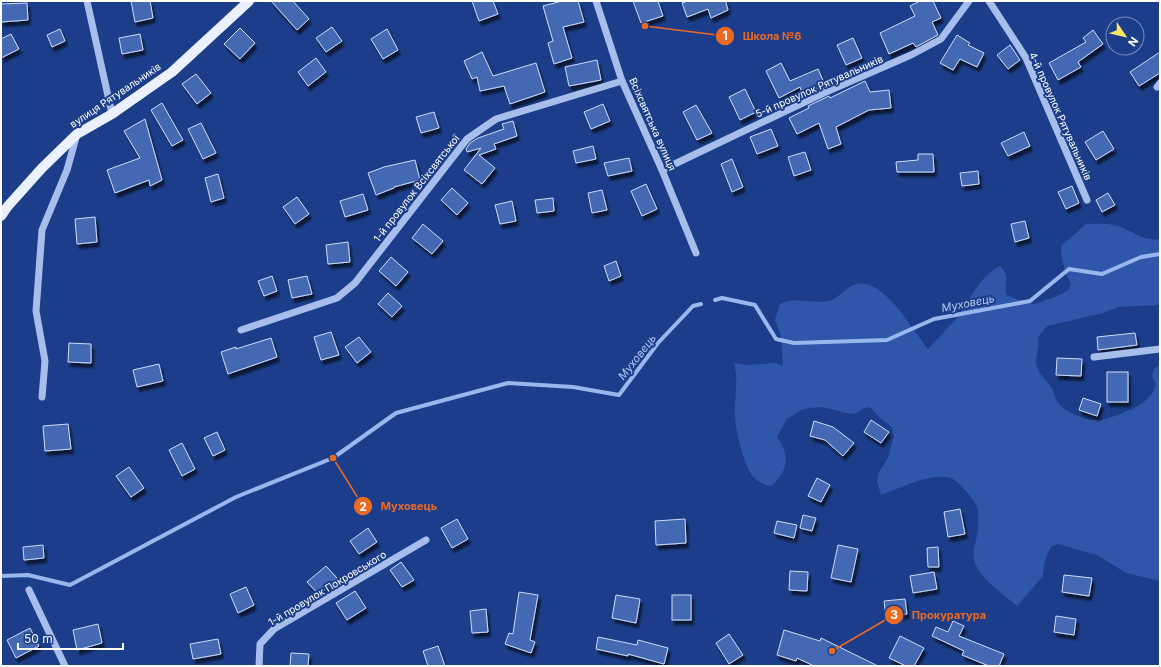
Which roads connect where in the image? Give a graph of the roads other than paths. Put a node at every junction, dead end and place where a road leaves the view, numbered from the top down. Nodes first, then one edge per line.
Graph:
1 (88, 1) edge
2 (249, 1) edge
3 (596, 1) edge
4 (968, 1) edge
5 (989, 1) edge
6 (622, 81) junction
7 (112, 114) junction
8 (77, 134) junction
9 (662, 170) junction
10 (1087, 200) dead end
11 (1, 216) edge
12 (696, 253) dead end
13 (241, 330) dead end
14 (1160, 349) edge
15 (1094, 357) dead end
16 (42, 396) dead end
17 (426, 540) dead end
18 (29, 590) dead end
19 (65, 666) edge
20 (259, 666) edge

1 - 7 street
2 - 7 main road, вулиця Рятувальників
3 - 6 street, Всіхсвятська вулиця
4 - 9 street, 5-й провулок Рятувальників
5 - 10 street, 4-й провулок Рятувальників
6 - 9 street, Всіхсвятська вулиця
6 - 13 street, 1-й провулок Всіхсвятської
7 - 8 main road, вулиця Рятувальників
8 - 11 main road, вулиця Рятувальників
8 - 16 street
9 - 12 street, Всіхсвятська вулиця
14 - 15 street
17 - 20 street, 1-й провулок Покровського
18 - 19 street

